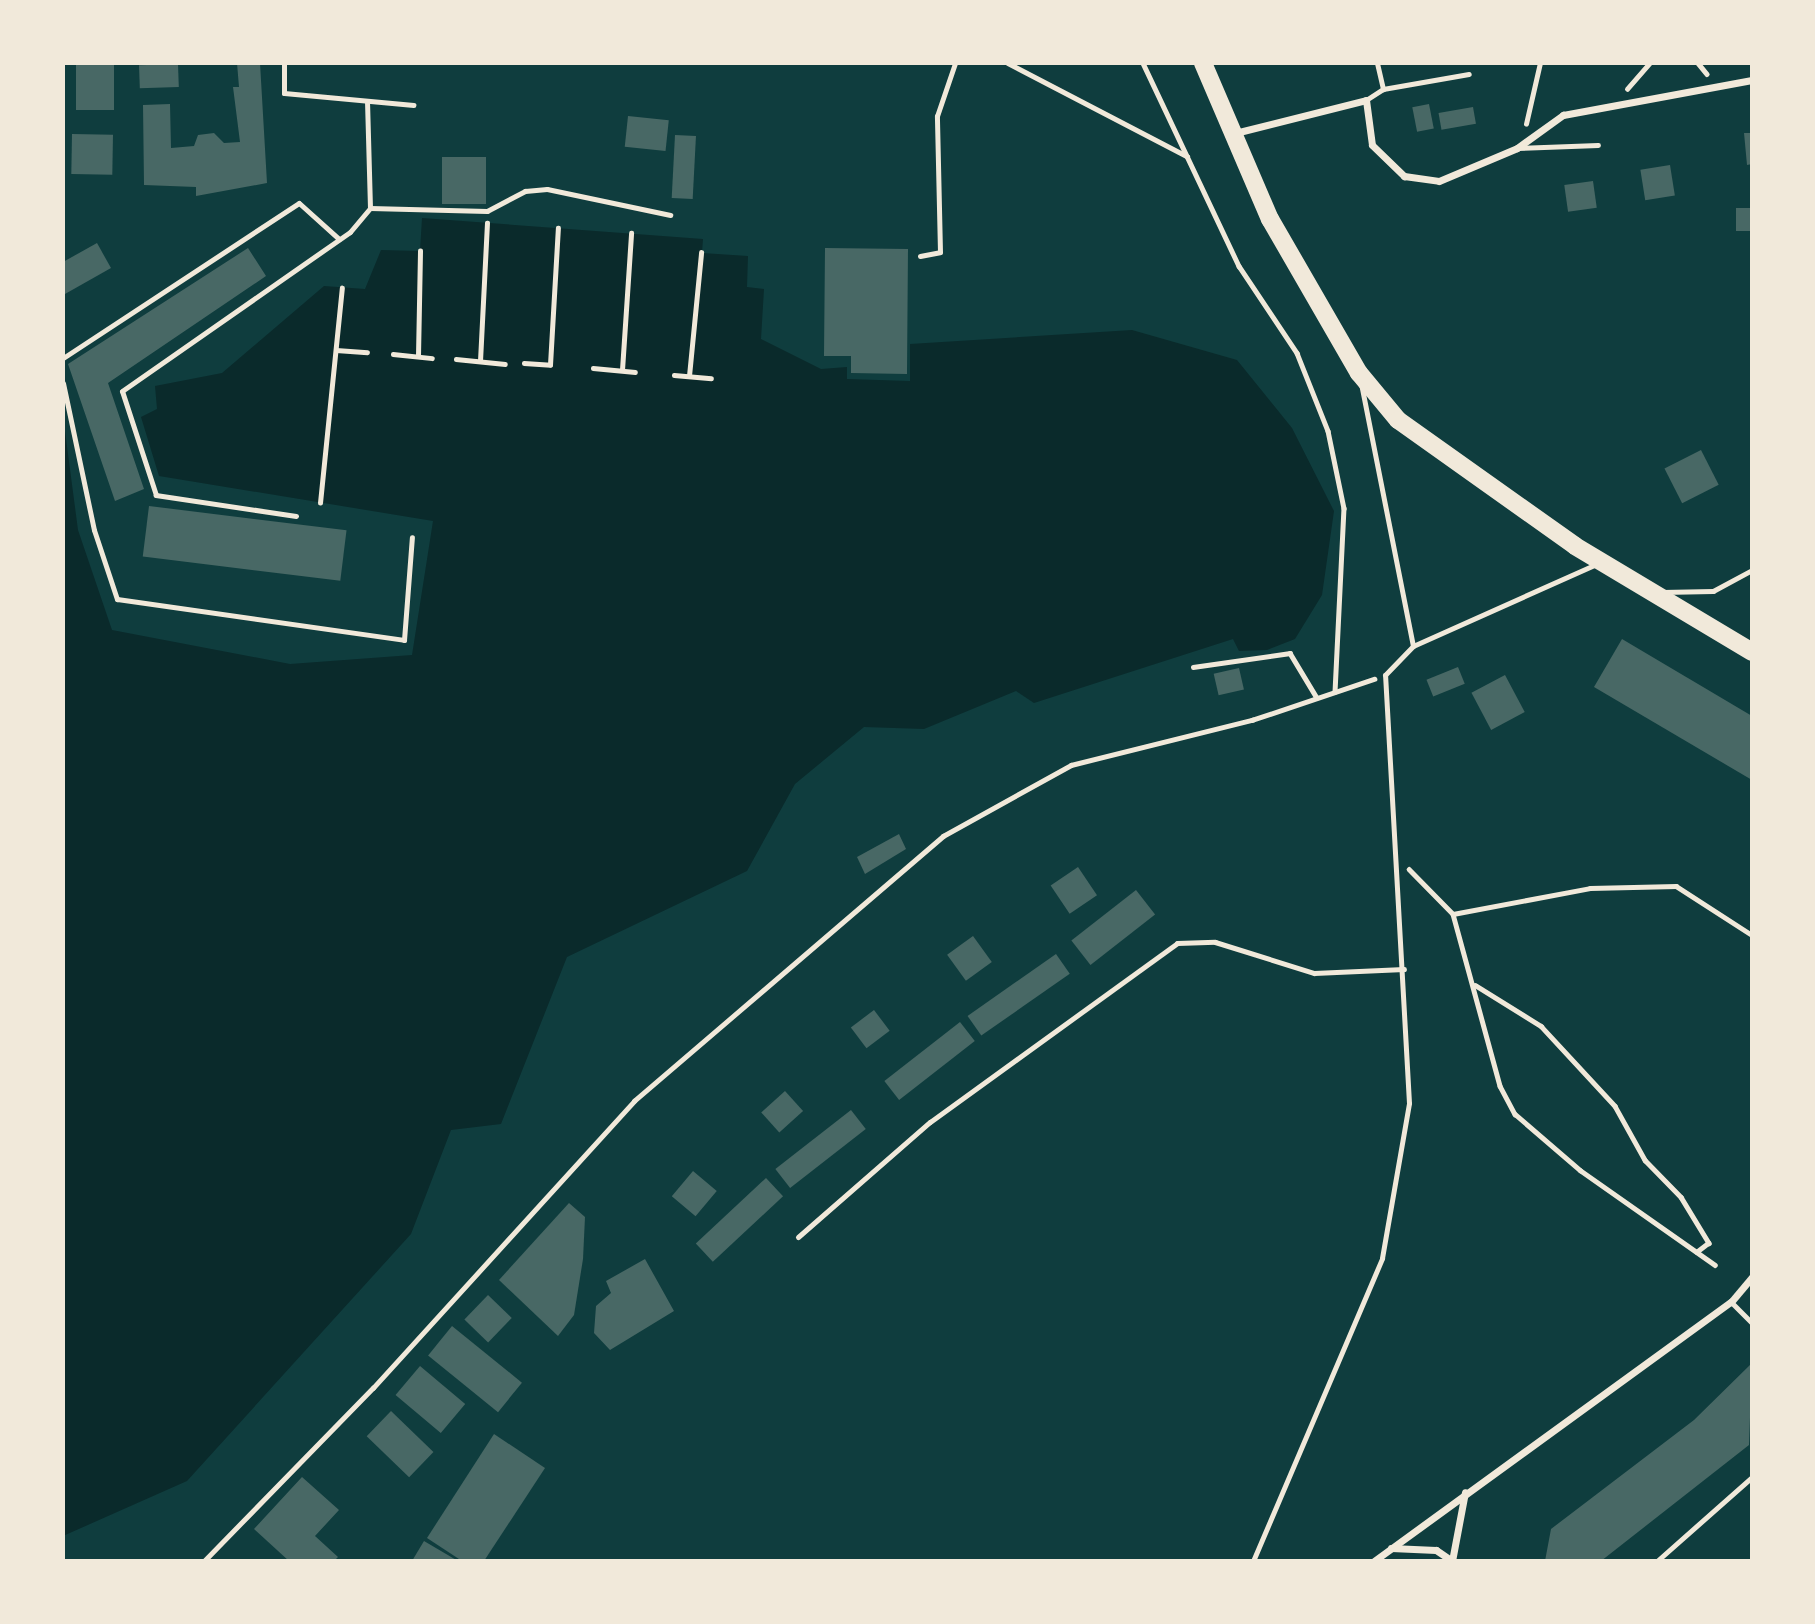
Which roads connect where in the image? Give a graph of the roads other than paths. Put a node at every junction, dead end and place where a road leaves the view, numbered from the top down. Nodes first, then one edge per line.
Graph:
1 (284, 63) edge
2 (955, 63) edge
3 (1203, 63) edge
4 (1377, 63) edge
5 (1469, 74) dead end
6 (1752, 80) edge
7 (1383, 89) junction
8 (1366, 100) junction
9 (367, 102) junction
10 (413, 105) dead end
11 (1231, 134) junction
12 (1598, 145) dead end
13 (1517, 148) junction
14 (370, 208) junction
15 (670, 215) dead end
16 (340, 239) junction
17 (920, 256) dead end
18 (63, 358) edge
19 (1359, 373) junction
20 (63, 383) edge
21 (296, 516) dead end
22 (412, 537) dead end
23 (1601, 562) junction
24 (1752, 570) edge
25 (1654, 592) junction
26 (1413, 646) junction
27 (1752, 652) edge
28 (1404, 969) junction
29 (798, 1237) dead end
30 (1752, 1277) edge
31 (1731, 1302) junction
32 (1752, 1324) edge
33 (1752, 1477) edge
34 (1465, 1491) junction
35 (1390, 1548) junction
36 (1451, 1560) edge
37 (1253, 1561) edge
38 (1374, 1561) edge
39 (1657, 1561) edge

1 - 9 lane
2 - 17 lane
3 - 11 main road
4 - 7 lane
5 - 7 lane
6 - 13 street
7 - 8 lane
8 - 11 street
8 - 13 street
9 - 10 lane
9 - 14 lane
11 - 19 main road
12 - 13 lane
14 - 15 lane
14 - 16 lane
16 - 18 lane
16 - 21 lane
19 - 23 main road
19 - 26 lane
20 - 22 lane
23 - 25 main road
23 - 26 lane
24 - 25 lane
25 - 27 main road
26 - 28 lane
28 - 29 lane
28 - 37 lane
30 - 31 street
31 - 32 lane
31 - 34 street
33 - 39 lane
34 - 35 street
34 - 36 street
35 - 36 street
35 - 38 street

